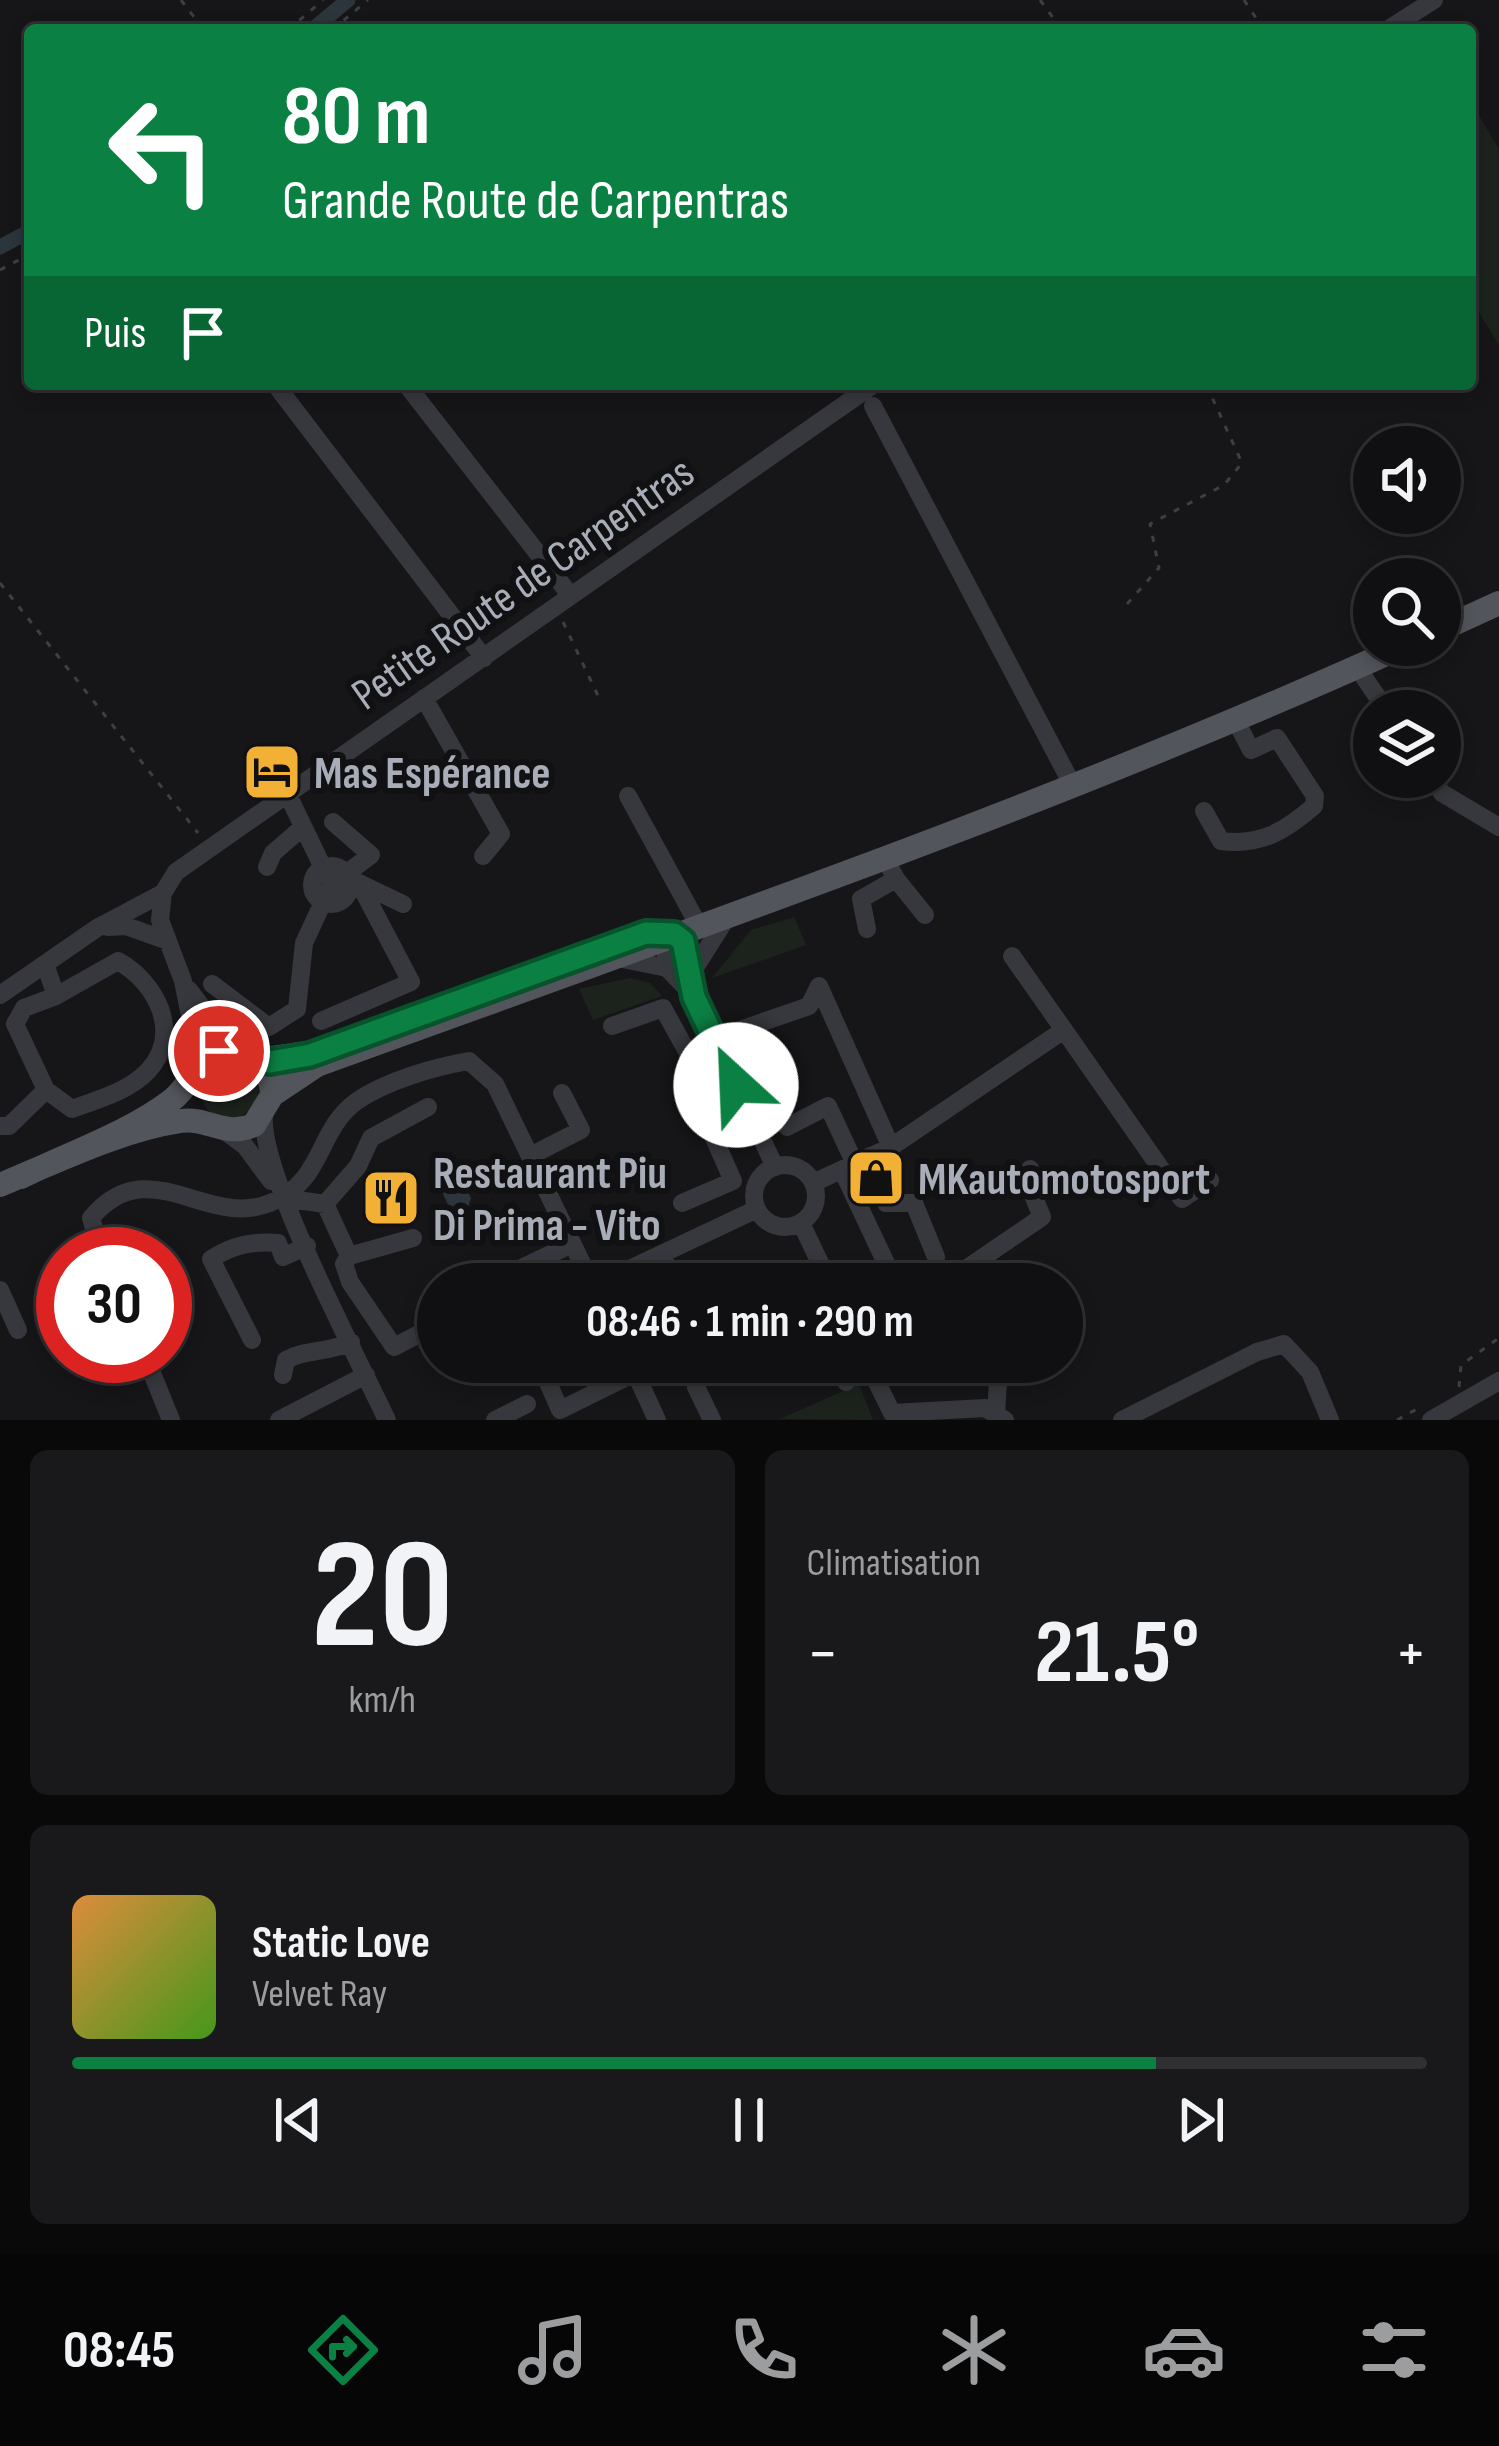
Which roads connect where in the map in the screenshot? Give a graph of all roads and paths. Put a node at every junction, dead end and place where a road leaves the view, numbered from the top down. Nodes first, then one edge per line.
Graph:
1 (323, 0) edge
2 (368, 0) edge
3 (1434, 0) edge
4 (295, 24) edge
5 (339, 24) edge
6 (1396, 24) edge
7 (280, 390) edge
8 (410, 390) edge
9 (865, 390) edge
10 (1209, 390) edge
11 (873, 406) dead end
12 (0, 583) edge
13 (563, 602) junction
14 (1499, 603) edge
15 (1127, 604) dead end
16 (1461, 620) edge
17 (484, 658) junction
18 (1358, 667) joint
19 (1373, 690) edge
20 (424, 698) junction
21 (602, 702) dead end
22 (1236, 721) junction
23 (1074, 788) junction
24 (287, 793) junction
25 (628, 796) dead end
26 (1450, 798) edge
27 (1204, 811) dead end
28 (333, 822) dead end
29 (304, 827) junction
30 (1499, 827) edge
31 (958, 832) junction
32 (210, 849) junction
33 (483, 856) dead end
34 (266, 867) dead end
35 (891, 870) junction
36 (339, 883) junction
37 (163, 893) junction
38 (403, 904) dead end
39 (925, 915) dead end
40 (98, 928) junction
41 (684, 928) junction
42 (867, 929) dead end
43 (168, 941) junction
44 (1012, 956) dead end
45 (618, 958) junction
46 (44, 964) junction
47 (667, 968) junction
48 (692, 974) junction
49 (184, 981) junction
50 (212, 984) dead end
51 (0, 995) edge
52 (56, 996) junction
53 (694, 997) junction
54 (320, 1021) dead end
55 (612, 1026) dead end
56 (1064, 1030) junction
57 (8, 1031) edge
58 (716, 1042) junction
59 (234, 1049) junction
60 (690, 1057) junction
61 (259, 1060) junction
62 (193, 1076) junction
63 (46, 1090) junction
64 (562, 1093) dead end
65 (268, 1105) junction
66 (428, 1107) dead end
67 (0, 1126) edge
68 (787, 1126) dead end
69 (214, 1127) junction
70 (891, 1147) junction
71 (530, 1156) junction
72 (856, 1163) junction
73 (775, 1167) junction
74 (1030, 1169) dead end
75 (1210, 1180) dead end
76 (10, 1181) edge
77 (813, 1183) junction
78 (284, 1198) junction
79 (682, 1203) dead end
80 (325, 1204) junction
81 (757, 1209) junction
82 (802, 1223) junction
83 (94, 1227) edge
84 (413, 1238) dead end
85 (572, 1244) junction
86 (307, 1246) junction
87 (662, 1254) junction
88 (349, 1256) junction
89 (937, 1257) dead end
90 (532, 1263) edge
91 (583, 1263) edge
92 (642, 1263) edge
93 (666, 1263) edge
94 (820, 1263) edge
95 (888, 1263) edge
96 (975, 1263) edge
97 (0, 1290) edge
98 (18, 1330) dead end
99 (417, 1335) edge
100 (1499, 1338) edge
101 (252, 1340) dead end
102 (351, 1342) junction
103 (283, 1375) dead end
104 (366, 1376) junction
105 (1499, 1381) edge
106 (156, 1383) edge
107 (547, 1383) edge
108 (607, 1383) edge
109 (640, 1383) edge
110 (875, 1383) edge
111 (998, 1383) edge
112 (696, 1387) dead end
113 (1464, 1401) junction
114 (527, 1403) dead end
115 (888, 1416) edge
116 (1000, 1417) edge
117 (171, 1420) edge
118 (279, 1420) edge
119 (386, 1420) edge
120 (495, 1420) edge
121 (658, 1420) edge
122 (712, 1420) edge
123 (1122, 1420) edge
124 (1330, 1420) edge
125 (1431, 1420) edge

1 - 4 path
2 - 5 path
3 - 6 street
7 - 17 street
8 - 13 street
9 - 13 street, Petite Route de Carpentras
10 - 15 path
11 - 23 street
12 - 32 path
13 - 17 street, Petite Route de Carpentras
13 - 21 path
14 - 16 main road
17 - 20 street, Petite Route de Carpentras
18 - 19 street
18 - 22 main road
20 - 24 street, Petite Route de Carpentras
20 - 33 street
22 - 23 main road
22 - 27 street
23 - 31 main road
24 - 29 street
24 - 32 street, Petite Route de Carpentras
25 - 41 street
26 - 30 street
28 - 36 street
29 - 34 street
29 - 36 street
31 - 35 main road
31 - 41 main road
32 - 37 street, Petite Route de Carpentras
35 - 39 street
35 - 41 main road
35 - 42 street
36 - 38 street
36 - 50 street
36 - 54 street
37 - 40 street, Petite Route de Carpentras
37 - 43 street
40 - 43 street
40 - 46 street, Petite Route de Carpentras
41 - 45 main road
41 - 47 street
41 - 48 street
41 - 48 street
41 - 61 main road
43 - 49 street
44 - 56 street
45 - 47 street
45 - 65 main road
46 - 51 street, Petite Route de Carpentras
46 - 52 street
47 - 53 street
48 - 53 street
49 - 59 street
49 - 62 street
52 - 57 street
52 - 63 street
53 - 58 street
55 - 60 street
56 - 70 street
56 - 75 street
57 - 63 street
58 - 60 street
58 - 70 street
58 - 73 street
59 - 61 main road
59 - 62 main road
60 - 79 street
61 - 65 main road
62 - 69 main road
62 - 76 main road
63 - 67 street
64 - 71 street
65 - 69 main road
65 - 78 street
66 - 80 street
68 - 72 street
69 - 76 main road
69 - 78 street
70 - 72 street
71 - 78 street
71 - 85 street
72 - 77 street
72 - 89 street
72 - 95 street
73 - 77 street
73 - 81 street
74 - 96 street
77 - 82 street
78 - 80 street
78 - 83 street
78 - 86 street
80 - 88 street
81 - 82 street
81 - 87 street
82 - 94 street
84 - 88 street
85 - 90 street
85 - 91 street
86 - 101 street
86 - 102 street
87 - 92 street
87 - 93 street
88 - 99 street
97 - 98 street
100 - 113 path
102 - 103 street
102 - 104 street
104 - 118 street
104 - 119 street
105 - 113 street
106 - 117 street
107 - 108 street
109 - 121 street
110 - 115 street
111 - 116 street
112 - 122 street
113 - 125 street
114 - 120 street
115 - 116 street
123 - 124 street

